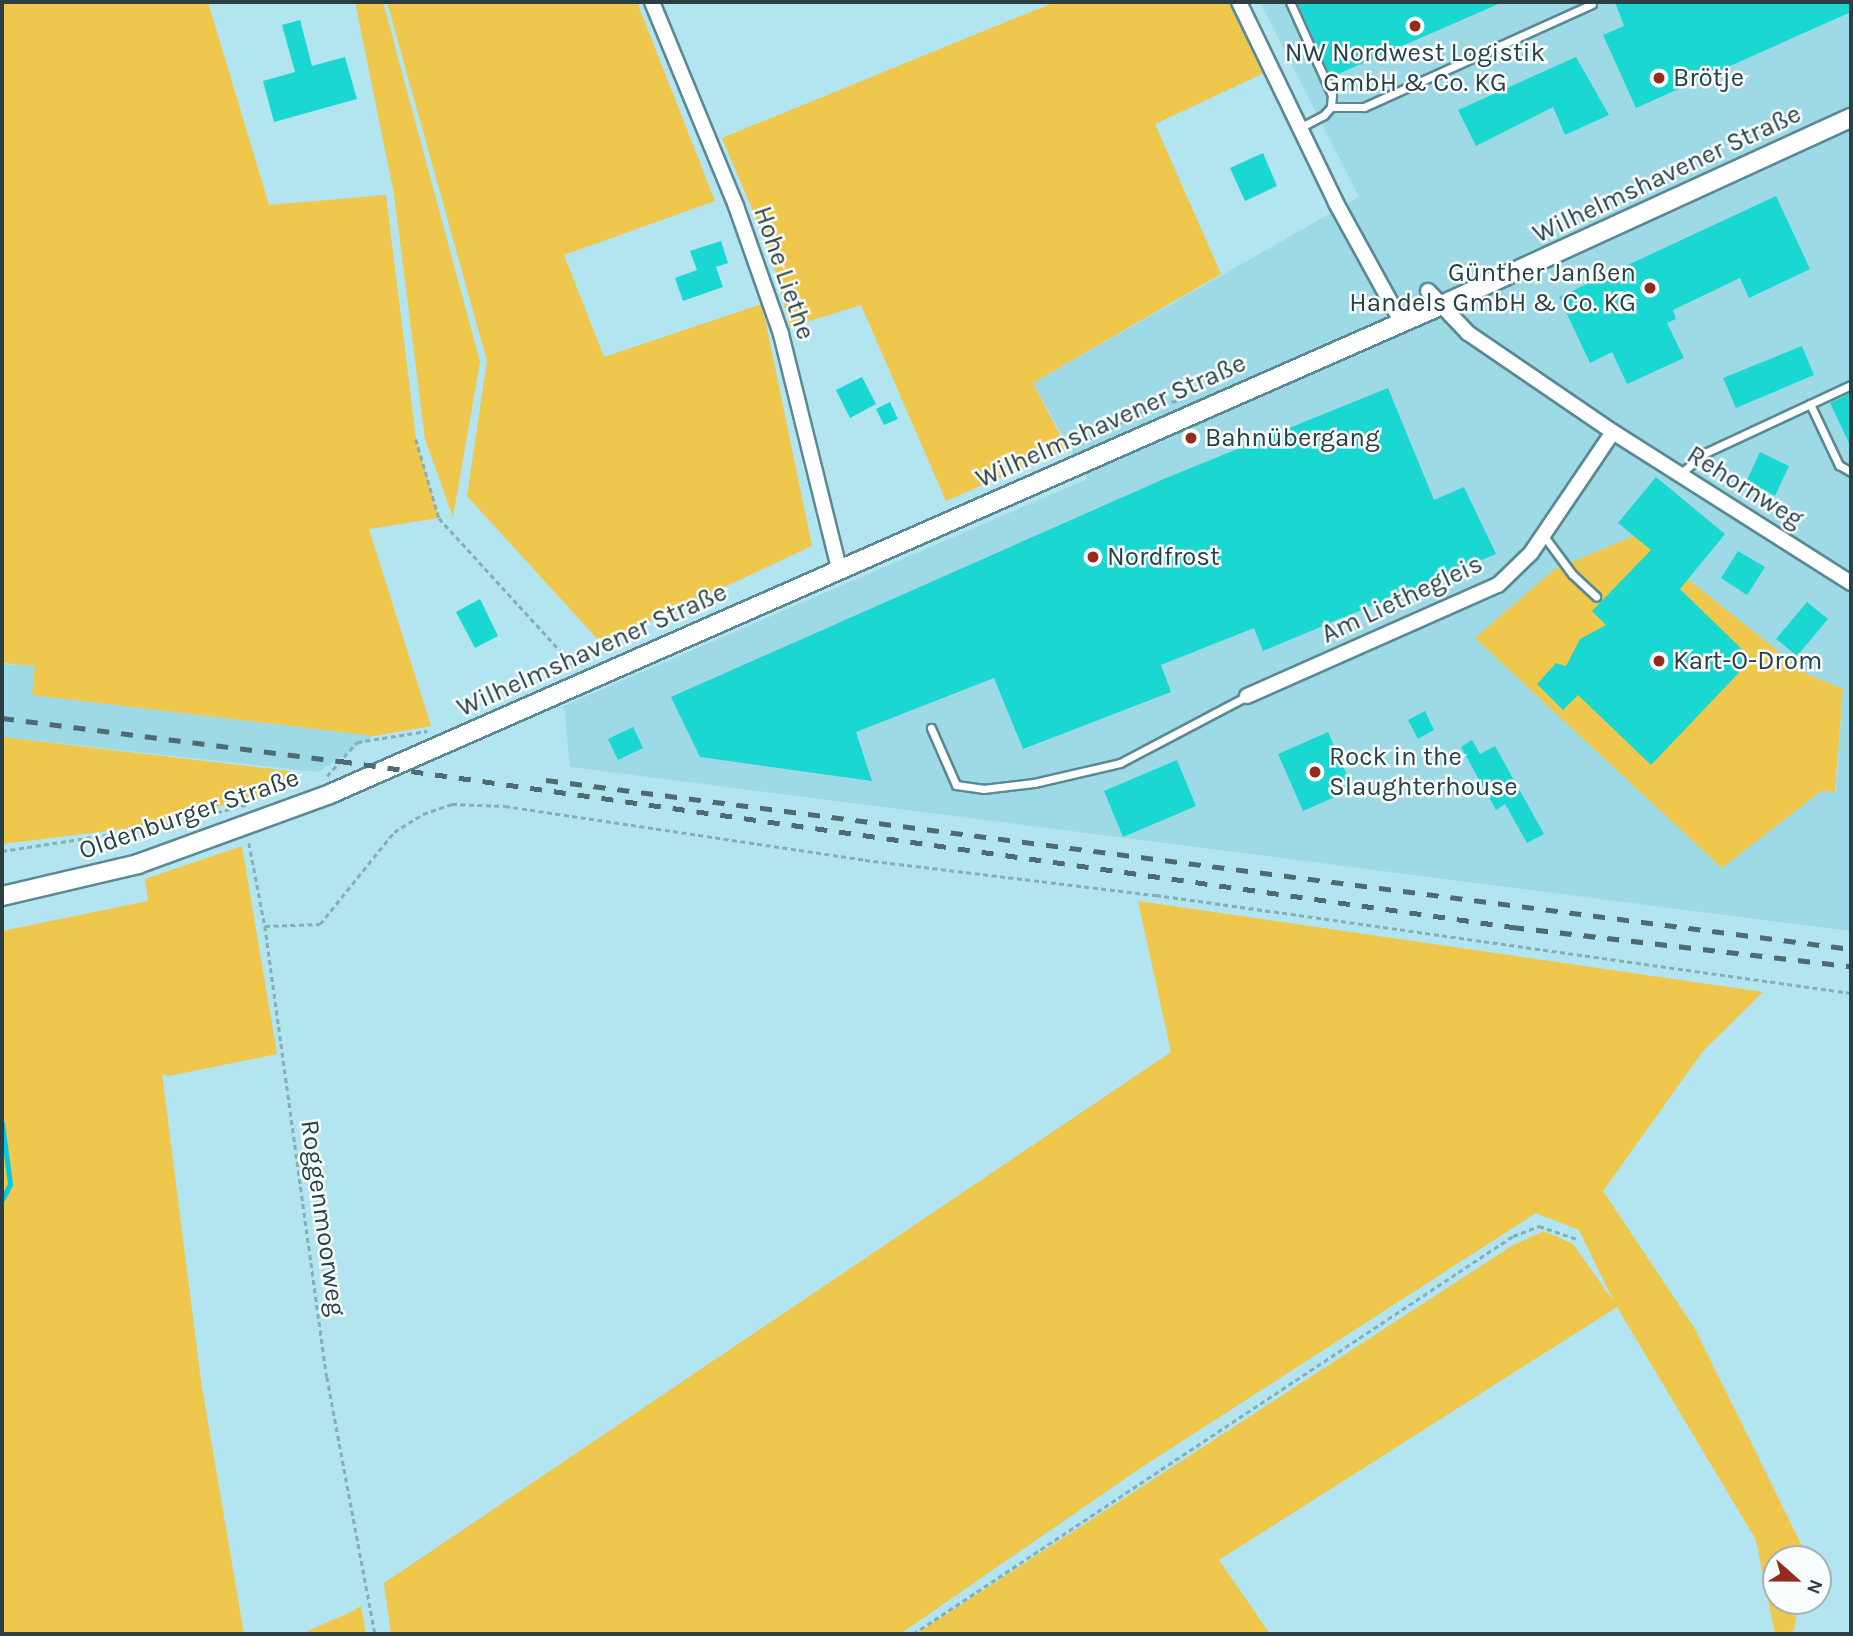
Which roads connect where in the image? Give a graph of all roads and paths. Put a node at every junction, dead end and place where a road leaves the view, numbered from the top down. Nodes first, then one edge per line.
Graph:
1 (652, 2) edge
2 (1239, 2) edge
3 (1290, 2) edge
4 (1592, 4) dead end
5 (1331, 107) junction
6 (1851, 118) edge
7 (1301, 127) junction
8 (1428, 292) dead end
9 (1442, 305) junction
10 (1402, 323) junction
11 (1851, 385) edge
12 (1810, 404) junction
13 (1613, 432) junction
14 (416, 439) dead end
15 (1851, 472) edge
16 (1679, 474) junction
17 (1543, 536) junction
18 (839, 569) junction
19 (1851, 583) edge
20 (1596, 596) dead end
21 (585, 662) dead end
22 (563, 672) dead end
23 (578, 673) junction
24 (1247, 696) joint
25 (931, 728) dead end
26 (429, 731) dead end
27 (389, 768) joint
28 (317, 782) dead end
29 (249, 804) dead end
30 (237, 807) junction
31 (246, 828) junction
32 (2, 851) edge
33 (2, 896) edge
34 (265, 926) junction
35 (1851, 993) edge
36 (1576, 1239) dead end
37 (375, 1634) edge
38 (913, 1634) edge

1 - 18 street, Hohe Liethe
2 - 7 street
3 - 5 lane
4 - 5 lane
5 - 7 lane
6 - 9 street, Wilhelmshavener Straße
7 - 10 street
8 - 9 street
9 - 10 street, Wilhelmshavener Straße
9 - 13 street
10 - 18 street, Wilhelmshavener Straße
11 - 12 lane
12 - 15 lane
12 - 16 lane
13 - 16 street, Rehornweg
13 - 17 street, Am Liethegleis
14 - 23 path
16 - 19 street, Rehornweg
17 - 20 lane
17 - 24 street, Am Liethegleis
18 - 23 street, Wilhelmshavener Straße
21 - 23 path
22 - 23 path
23 - 27 street, Wilhelmshavener Straße
24 - 25 lane
26 - 28 path
27 - 31 street, Oldenburger Straße
29 - 30 path
30 - 31 path, Roggenmoorweg
30 - 32 path
31 - 33 street, Oldenburger Straße
31 - 34 path, Roggenmoorweg
34 - 35 path
34 - 37 path, Roggenmoorweg
36 - 38 path

